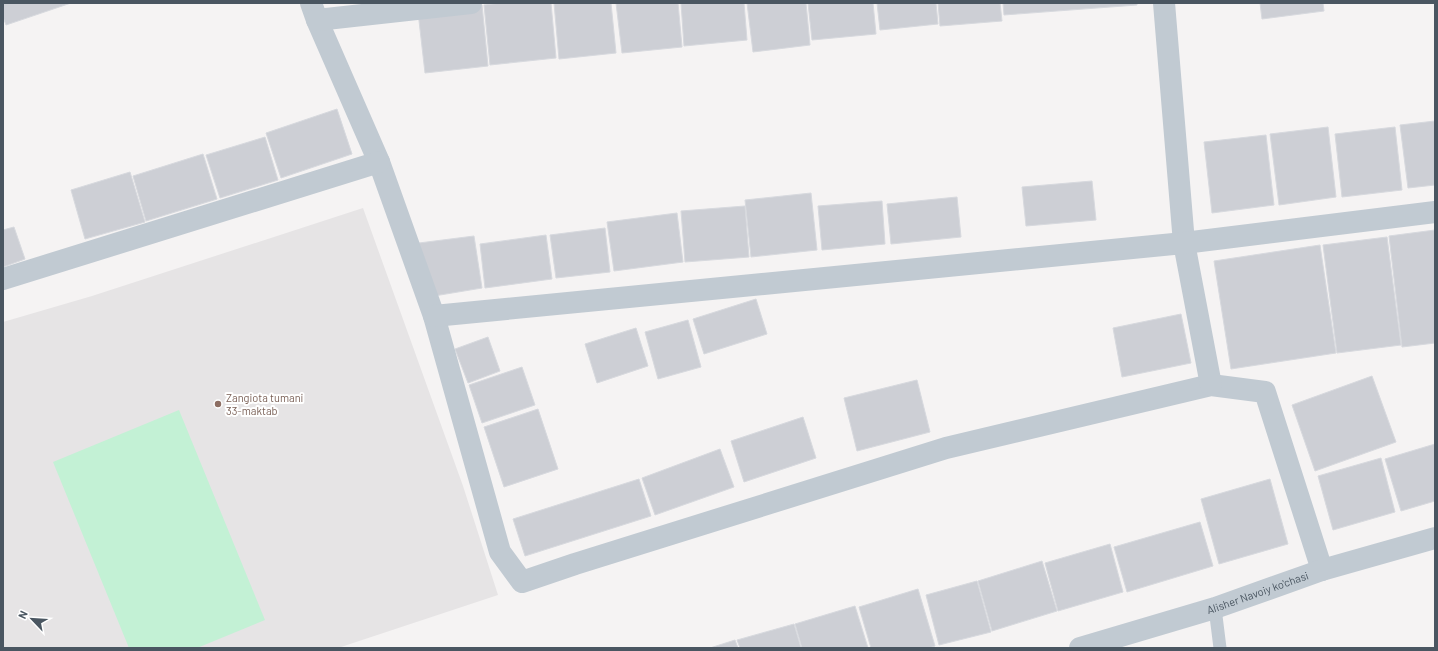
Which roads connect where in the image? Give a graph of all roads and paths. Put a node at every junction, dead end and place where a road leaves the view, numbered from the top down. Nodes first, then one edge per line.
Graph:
1 (471, 3) edge
2 (1164, 3) edge
3 (314, 12) edge
4 (379, 162) junction
5 (1435, 212) edge
6 (1184, 243) junction
7 (3, 279) edge
8 (434, 316) junction
9 (1211, 385) junction
10 (1435, 538) edge
11 (1322, 570) junction
12 (1215, 608) junction
13 (1080, 648) edge
14 (1220, 648) edge

1 - 3 street
2 - 6 street
3 - 4 street
4 - 7 street
4 - 8 street
5 - 6 street
6 - 8 street
6 - 9 street
8 - 9 street
9 - 11 street
10 - 11 street, Alisher Navoiy ko'chasi
11 - 12 street, Alisher Navoiy ko'chasi
12 - 13 street, Alisher Navoiy ko'chasi
12 - 14 lane

